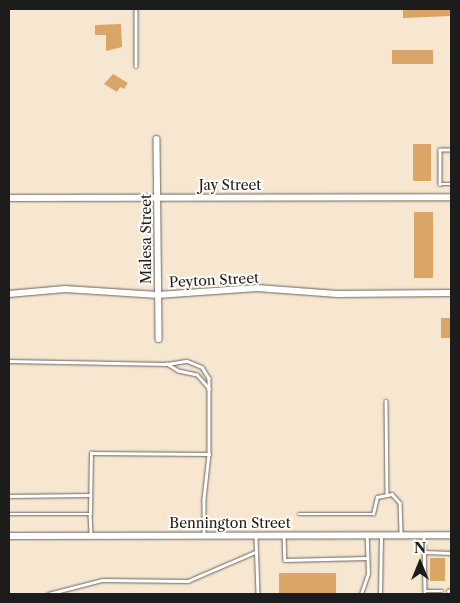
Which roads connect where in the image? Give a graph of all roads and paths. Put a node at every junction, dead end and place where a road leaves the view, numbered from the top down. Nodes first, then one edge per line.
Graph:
1 (136, 9) edge
2 (136, 66) dead end
3 (157, 139) dead end
4 (451, 150) edge
5 (451, 184) edge
6 (451, 197) edge
7 (9, 198) edge
8 (158, 198) junction
9 (9, 294) edge
10 (451, 294) edge
11 (158, 295) junction
12 (159, 339) dead end
13 (9, 361) edge
14 (167, 364) junction
15 (209, 389) junction
16 (386, 401) dead end
17 (209, 454) junction
18 (386, 494) junction
19 (89, 495) junction
20 (9, 496) edge
21 (9, 514) edge
22 (90, 514) junction
23 (299, 514) dead end
24 (367, 534) junction
25 (381, 534) junction
26 (401, 534) junction
27 (204, 535) junction
28 (256, 535) junction
29 (284, 535) junction
30 (424, 535) junction
31 (451, 535) edge
32 (9, 536) edge
33 (91, 536) junction
34 (254, 552) junction
35 (425, 552) junction
36 (451, 553) edge
37 (367, 558) junction
38 (442, 591) dead end
39 (48, 594) edge
40 (258, 594) edge
41 (361, 594) edge
42 (380, 594) edge

1 - 2 lane
3 - 8 street, Malesa Street
4 - 5 lane
6 - 8 street, Jay Street
7 - 8 street, Jay Street
8 - 11 street, Malesa Street
9 - 11 street, Peyton Street
10 - 11 street, Peyton Street
11 - 12 street, Malesa Street
13 - 14 lane
14 - 15 lane
14 - 15 lane
15 - 17 lane
16 - 18 lane
17 - 19 lane
17 - 27 lane
18 - 23 lane
18 - 26 lane
19 - 20 lane
19 - 22 lane
21 - 22 lane
22 - 33 lane
24 - 25 street, Bennington Street
24 - 29 street, Bennington Street
24 - 37 lane
25 - 26 street, Bennington Street
25 - 42 lane
26 - 30 street, Bennington Street
27 - 28 street, Bennington Street
27 - 33 street, Bennington Street
28 - 29 street, Bennington Street
28 - 34 lane
29 - 37 lane
30 - 31 street, Bennington Street
30 - 35 lane
32 - 33 street, Bennington Street
34 - 39 lane
34 - 40 lane
35 - 36 lane
35 - 38 lane
37 - 41 lane

